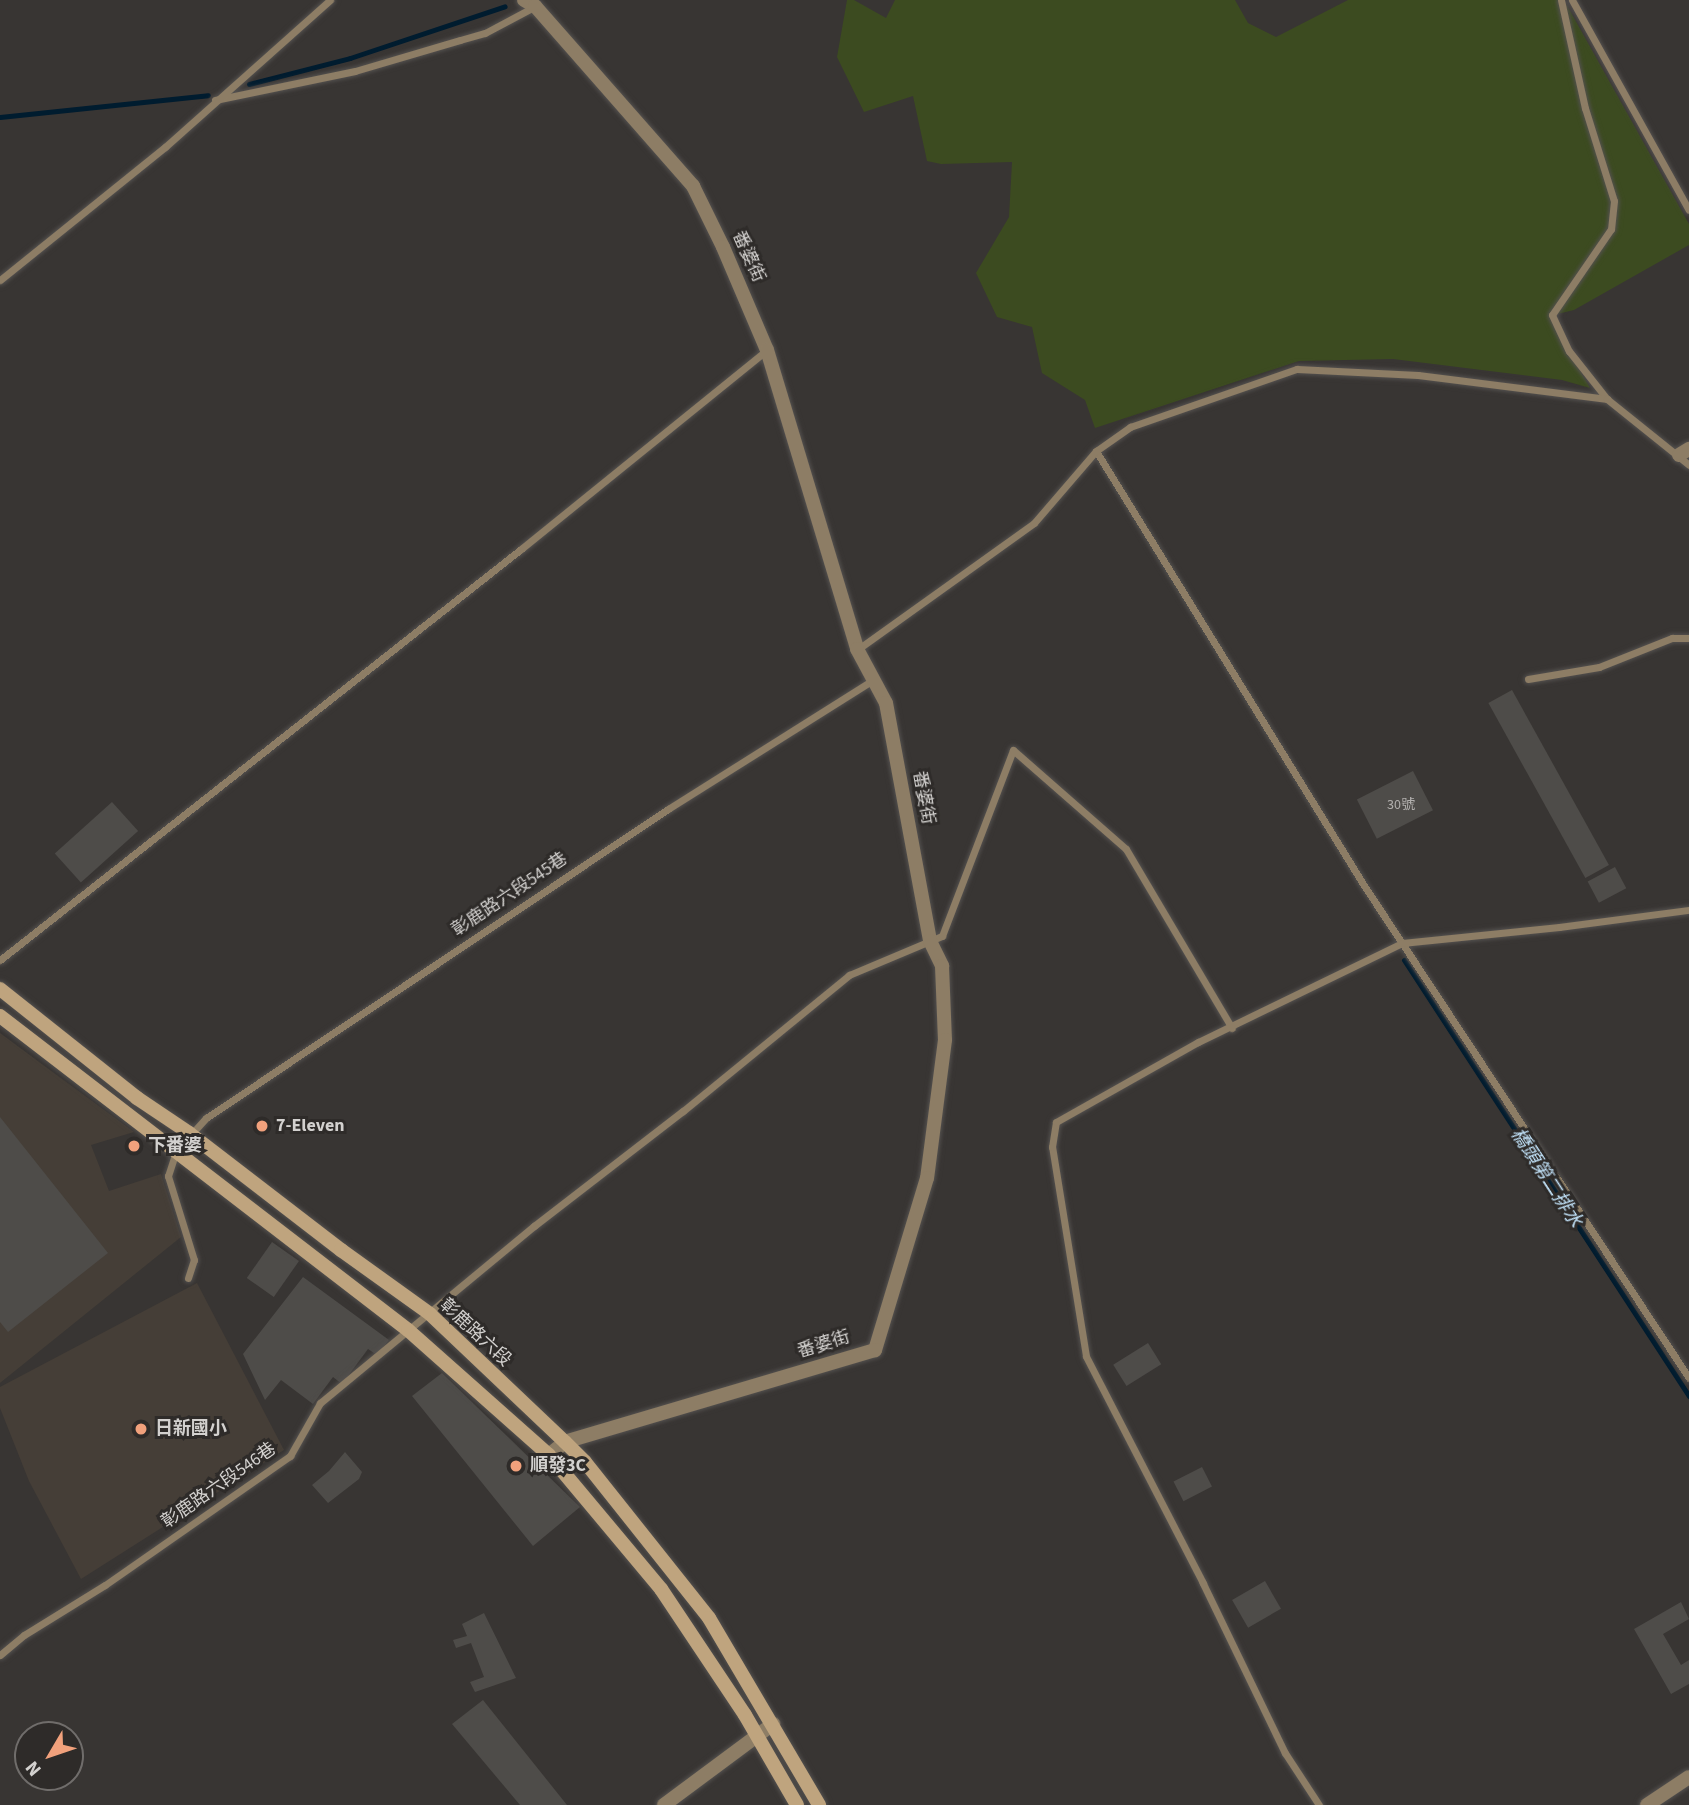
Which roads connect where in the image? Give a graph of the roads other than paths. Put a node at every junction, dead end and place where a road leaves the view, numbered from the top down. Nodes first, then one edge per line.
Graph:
1 (330, 0) edge
2 (1561, 0) edge
3 (1572, 0) edge
4 (530, 3) edge
5 (214, 101) junction
6 (1689, 209) edge
7 (0, 280) edge
8 (767, 350) junction
9 (1608, 399) junction
10 (1096, 451) junction
11 (1686, 457) edge
12 (1689, 638) edge
13 (857, 649) junction
14 (873, 679) junction
15 (1528, 679) dead end
16 (1689, 910) edge
17 (930, 942) junction
18 (1402, 943) junction
19 (0, 960) edge
20 (0, 989) edge
21 (0, 1016) edge
22 (1232, 1028) junction
23 (189, 1133) junction
24 (176, 1151) junction
25 (188, 1278) dead end
26 (430, 1314) junction
27 (408, 1330) junction
28 (1689, 1378) edge
29 (565, 1442) junction
30 (549, 1455) junction
31 (0, 1655) edge
32 (774, 1724) junction
33 (756, 1735) junction
34 (1689, 1777) edge
35 (664, 1805) edge
36 (797, 1805) edge
37 (819, 1805) edge
38 (1319, 1805) edge
39 (1647, 1805) edge

1 - 5 lane
2 - 9 lane
3 - 6 lane
4 - 5 lane
4 - 8 street, 番婆街
5 - 7 lane
8 - 13 street, 番婆街
8 - 19 lane
9 - 10 lane
9 - 11 lane
10 - 13 lane
10 - 18 lane
12 - 15 lane
13 - 14 street, 番婆街
14 - 17 street, 番婆街
14 - 23 lane, 彰鹿路六段545巷
16 - 18 lane
17 - 22 lane
17 - 26 lane, 彰鹿路六段546巷
17 - 29 street, 番婆街
18 - 22 lane
18 - 28 lane
20 - 23 main road, 彰鹿路六段
21 - 24 main road
22 - 38 lane
23 - 24 lane, 彰鹿路六段545巷
23 - 26 main road, 彰鹿路六段
24 - 25 lane
24 - 27 main road
26 - 27 lane, 彰鹿路六段546巷
26 - 29 main road, 彰鹿路六段
27 - 30 main road
27 - 31 lane, 彰鹿路六段546巷
29 - 30 street, 番婆街
29 - 32 main road, 彰鹿路六段
30 - 33 main road
32 - 33 street
32 - 37 main road, 彰鹿路六段
33 - 35 street
33 - 36 main road
34 - 39 street

